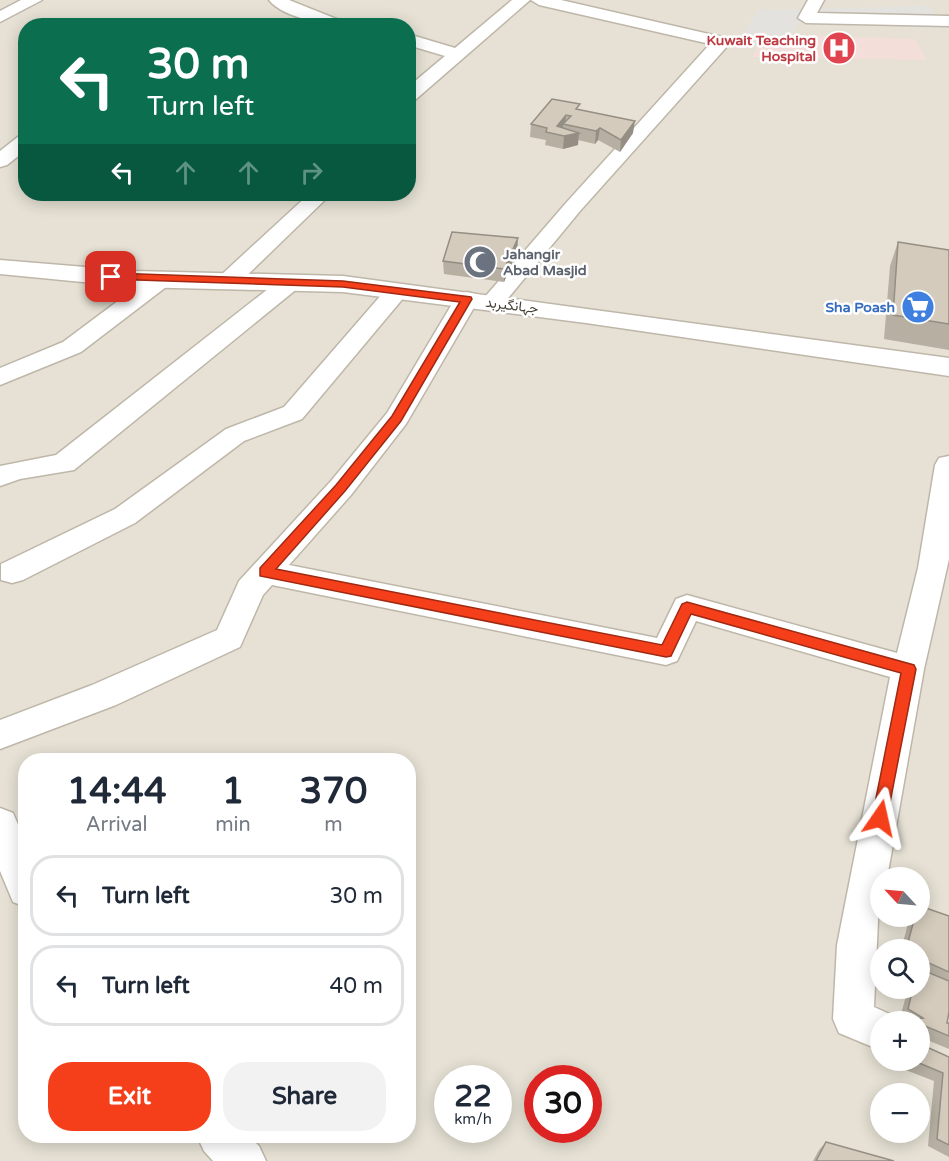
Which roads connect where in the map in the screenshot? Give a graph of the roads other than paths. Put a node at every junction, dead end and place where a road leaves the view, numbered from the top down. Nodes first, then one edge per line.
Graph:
1 (34, 0) edge
2 (278, 0) edge
3 (522, 0) edge
4 (539, 0) edge
5 (816, 0) edge
6 (0, 17) edge
7 (322, 18) edge
8 (949, 21) edge
9 (416, 41) edge
10 (457, 54) junction
11 (416, 89) edge
12 (18, 146) edge
13 (0, 161) edge
14 (314, 201) edge
15 (0, 267) edge
16 (162, 279) junction
17 (228, 281) junction
18 (290, 283) junction
19 (397, 291) junction
20 (480, 301) junction
21 (949, 367) edge
22 (0, 377) edge
23 (949, 465) edge
24 (0, 476) edge
25 (12, 572) dead end
26 (265, 572) junction
27 (909, 669) junction
28 (0, 735) edge
29 (0, 824) edge
30 (18, 870) edge
31 (870, 1026) edge
32 (226, 1143) edge
33 (244, 1161) edge

1 - 6 street
2 - 7 street
3 - 10 street
4 - 20 street
5 - 8 street
9 - 10 street
10 - 11 street
12 - 13 street
14 - 17 street
15 - 16 street, جہانگیربد
16 - 17 street, جہانگیربد
16 - 22 street
17 - 18 street, جہانگیربد
18 - 19 street, جہانگیربد
18 - 24 street
19 - 20 street, جہانگیربد
19 - 25 street
20 - 21 street, جہانگیربد
20 - 26 street
23 - 27 street
26 - 27 street
26 - 28 street
27 - 31 street
29 - 30 street
32 - 33 street

